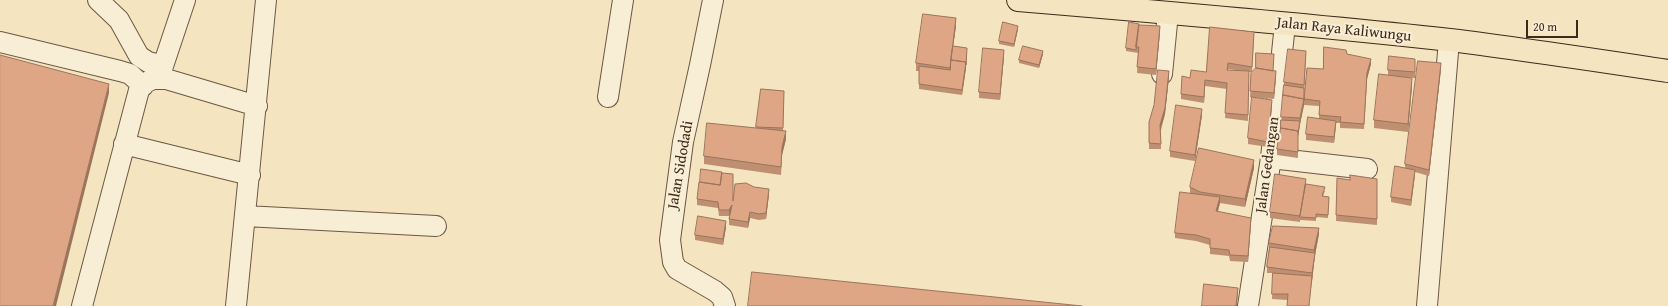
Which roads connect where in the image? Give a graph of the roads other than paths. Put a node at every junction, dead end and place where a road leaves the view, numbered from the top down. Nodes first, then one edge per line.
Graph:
1 (98, 0) edge
2 (185, 0) edge
3 (266, 0) edge
4 (623, 0) edge
5 (713, 0) edge
6 (1018, 0) edge
7 (1054, 2) edge
8 (1130, 5) edge
9 (1168, 13) junction
10 (1285, 24) junction
11 (1449, 40) junction
12 (0, 42) edge
13 (1668, 71) edge
14 (1162, 74) edge
15 (155, 77) junction
16 (608, 97) dead end
17 (257, 106) junction
18 (124, 144) junction
19 (1270, 158) junction
20 (1367, 169) dead end
21 (250, 175) junction
22 (245, 216) junction
23 (436, 226) dead end
24 (82, 306) edge
25 (236, 306) edge
26 (725, 306) edge
27 (1248, 306) edge
28 (1427, 306) edge

1 - 15 street
2 - 15 street
3 - 17 street
4 - 16 street
5 - 26 street, Jalan Sidodadi
6 - 7 main road, Jalan Raya Kaliwungu
7 - 8 main road, Jalan Raya Kaliwungu
8 - 9 main road, Jalan Raya Kaliwungu
9 - 10 main road, Jalan Raya Kaliwungu
9 - 14 street
10 - 11 main road, Jalan Raya Kaliwungu
10 - 19 street, Jalan Gedangan
11 - 13 main road, Jalan Raya Kaliwungu
11 - 28 street
12 - 15 street
15 - 17 street
15 - 18 street
17 - 21 street
18 - 21 street
18 - 24 street
19 - 20 street
19 - 27 street, Jalan Gedangan
21 - 22 street
22 - 23 street
22 - 25 street

